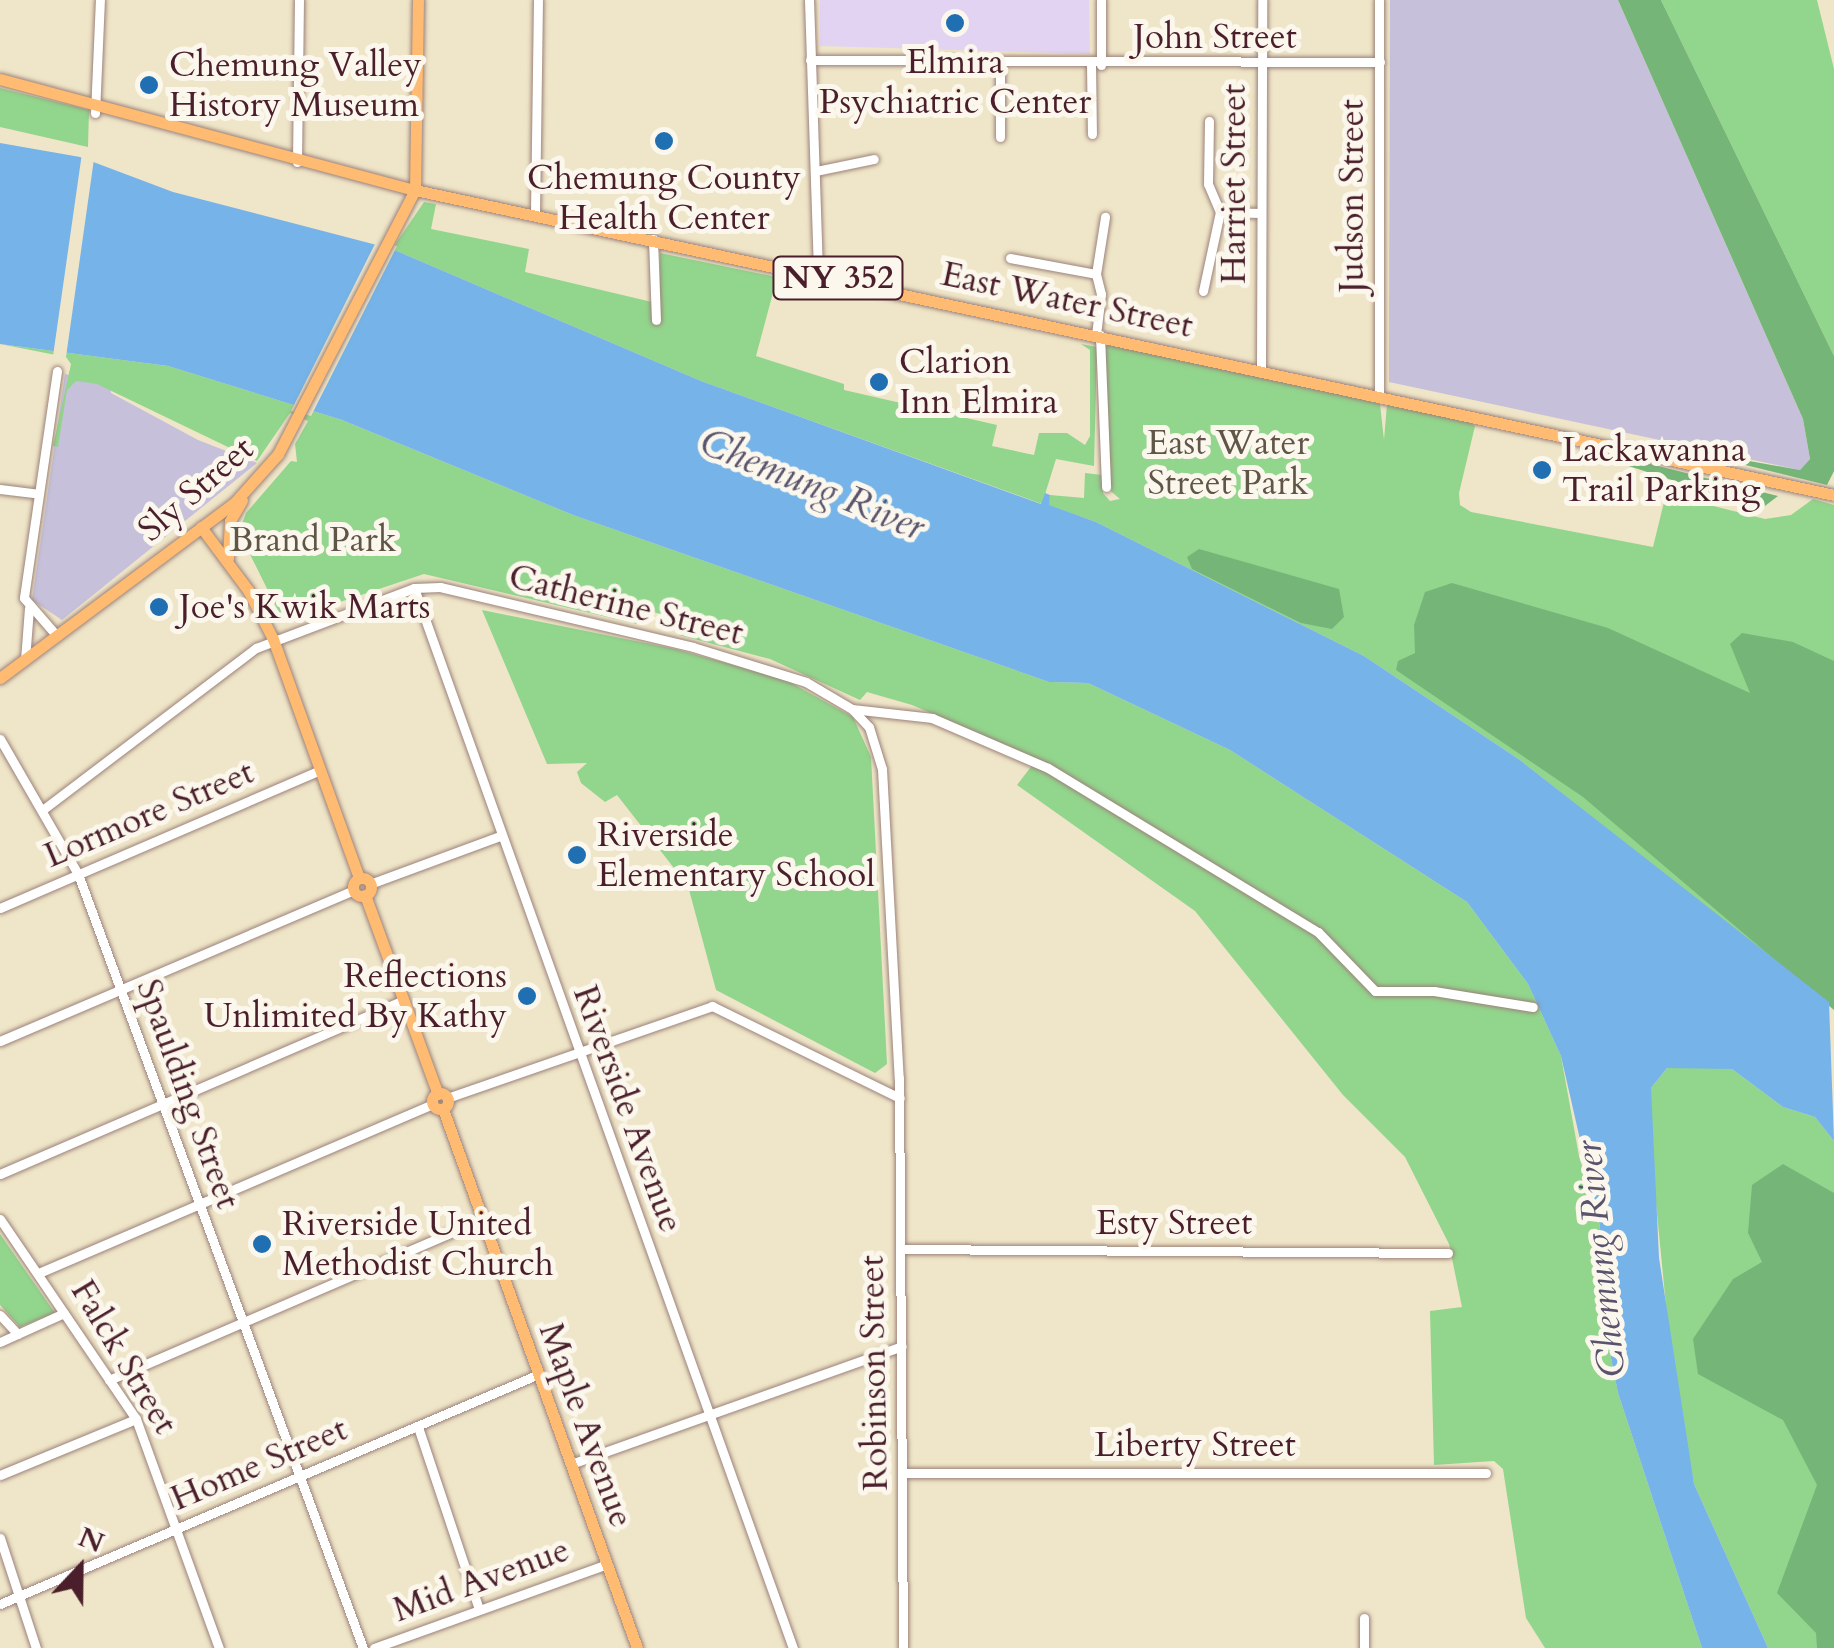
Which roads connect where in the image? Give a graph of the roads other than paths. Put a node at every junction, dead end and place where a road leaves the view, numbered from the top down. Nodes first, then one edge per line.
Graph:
1 (100, 0) edge
2 (298, 0) edge
3 (418, 0) edge
4 (538, 0) edge
5 (809, 0) edge
6 (1101, 0) edge
7 (1262, 0) edge
8 (1379, 0) edge
9 (810, 60) junction
10 (1380, 62) junction
11 (1000, 63) junction
12 (1096, 64) junction
13 (1262, 65) junction
14 (0, 79) edge
15 (96, 107) junction
16 (1208, 121) dead end
17 (1092, 134) dead end
18 (1000, 137) dead end
19 (874, 159) dead end
20 (298, 162) junction
21 (816, 171) junction
22 (415, 190) junction
23 (1220, 212) junction
24 (1261, 213) junction
25 (535, 214) junction
26 (1105, 217) dead end
27 (653, 239) junction
28 (1010, 258) dead end
29 (818, 274) junction
30 (1096, 274) junction
31 (1203, 291) dead end
32 (656, 320) dead end
33 (1098, 334) junction
34 (1261, 368) junction
35 (57, 371) dead end
36 (1380, 392) junction
37 (1106, 487) dead end
38 (0, 490) edge
39 (246, 492) junction
40 (38, 494) junction
41 (1834, 494) edge
42 (201, 526) junction
43 (228, 559) junction
44 (414, 588) junction
45 (29, 608) junction
46 (58, 636) junction
47 (273, 639) junction
48 (25, 660) junction
49 (0, 678) edge
50 (852, 709) junction
51 (0, 739) edge
52 (320, 770) junction
53 (45, 808) junction
54 (500, 836) junction
55 (78, 874) junction
56 (362, 887) junction
57 (0, 908) edge
58 (121, 989) junction
59 (404, 1000) junction
60 (1532, 1007) dead end
61 (0, 1040) edge
62 (578, 1052) junction
63 (900, 1098) junction
64 (440, 1101) junction
65 (163, 1104) junction
66 (0, 1174) edge
67 (198, 1204) junction
68 (0, 1219) edge
69 (482, 1219) junction
70 (900, 1249) junction
71 (1448, 1253) dead end
72 (41, 1272) junction
73 (0, 1314) edge
74 (64, 1314) junction
75 (241, 1322) junction
76 (18, 1334) junction
77 (0, 1342) edge
78 (902, 1346) junction
79 (539, 1374) junction
80 (109, 1380) junction
81 (709, 1415) junction
82 (136, 1419) junction
83 (418, 1428) junction
84 (571, 1464) junction
85 (903, 1473) junction
86 (1486, 1473) dead end
87 (0, 1475) edge
88 (298, 1478) junction
89 (177, 1528) junction
90 (0, 1538) edge
91 (607, 1564) junction
92 (19, 1596) junction
93 (0, 1604) edge
94 (479, 1609) junction
95 (1364, 1618) dead end
96 (36, 1648) edge
97 (219, 1648) edge
98 (363, 1648) edge
99 (374, 1648) edge
100 (637, 1648) edge
101 (793, 1648) edge
102 (903, 1648) edge
103 (1364, 1648) edge

1 - 15 street
2 - 20 street
3 - 22 main road
4 - 25 street
5 - 9 street
6 - 12 street
7 - 13 street, Harriet Street
8 - 10 street, Judson Street
9 - 11 street, John Street
9 - 21 street
10 - 13 street, John Street
10 - 36 street, Judson Street
11 - 12 street, John Street
11 - 18 street
12 - 13 street, John Street
12 - 17 street
13 - 24 street, Harriet Street
14 - 15 main road, East Water Street / NY 352
15 - 20 main road, East Water Street / NY 352
16 - 23 street
19 - 21 street
20 - 22 main road, East Water Street / NY 352
21 - 29 street
22 - 25 main road, East Water Street / NY 352
22 - 39 main road, Sly Street
23 - 24 street
23 - 31 street
24 - 34 street, Harriet Street
25 - 27 main road, East Water Street / NY 352
26 - 30 street
27 - 29 main road, East Water Street / NY 352
27 - 32 street
28 - 30 street
29 - 33 main road, East Water Street / NY 352
30 - 33 street
33 - 34 main road, East Water Street / NY 352
33 - 37 street
34 - 36 main road, East Water Street / NY 352
35 - 40 street
36 - 41 main road, East Water Street / NY 352
38 - 40 street
39 - 42 main road, Sly Street
39 - 43 main road
40 - 45 street
42 - 43 main road, Maple Avenue
42 - 46 main road, Sly Street
43 - 47 main road, Maple Avenue
44 - 47 street, Catherine Street
44 - 50 street, Catherine Street
44 - 54 street, Riverside Avenue
45 - 46 street
45 - 48 street
46 - 48 main road, Sly Street
47 - 52 main road, Maple Avenue
47 - 53 street, Catherine Street
48 - 49 main road, Sly Street
50 - 60 street
50 - 63 street, Catherine Street
51 - 53 street, Spaulding Street
52 - 55 street, Lormore Street
52 - 56 main road, Maple Avenue
53 - 55 street, Spaulding Street
54 - 56 street
54 - 62 street, Riverside Avenue
55 - 57 street, Lormore Street
55 - 58 street, Spaulding Street
56 - 58 street
56 - 59 main road, Maple Avenue
58 - 61 street
58 - 65 street, Spaulding Street
59 - 64 main road, Maple Avenue
59 - 65 street
62 - 63 street
62 - 64 street
62 - 81 street, Riverside Avenue
63 - 70 street, Robinson Street
64 - 67 street
64 - 69 main road, Maple Avenue
65 - 66 street
65 - 67 street, Spaulding Street
67 - 72 street
67 - 75 street, Spaulding Street
68 - 72 street, Falck Street
69 - 75 street
69 - 79 main road, Maple Avenue
70 - 71 street, Esty Street
70 - 78 street, Robinson Street
72 - 74 street, Falck Street
73 - 76 street
74 - 76 street
74 - 80 street, Falck Street
75 - 80 street
75 - 88 street, Spaulding Street
76 - 77 street
78 - 81 street
78 - 85 street, Robinson Street
79 - 83 street, Home Street
79 - 84 main road, Maple Avenue
80 - 82 street, Falck Street
81 - 84 street
81 - 101 street, Riverside Avenue
82 - 87 street
82 - 89 street, Falck Street
83 - 88 street, Home Street
83 - 94 street
84 - 91 main road, Maple Avenue
85 - 86 street, Liberty Street
85 - 102 street, Robinson Street
88 - 89 street, Home Street
88 - 98 street, Spaulding Street
89 - 92 street, Home Street
89 - 97 street, Falck Street
90 - 92 street
91 - 94 street, Mid Avenue
91 - 100 main road, Maple Avenue
92 - 93 street, Home Street
92 - 96 street
94 - 99 street, Mid Avenue
95 - 103 street

